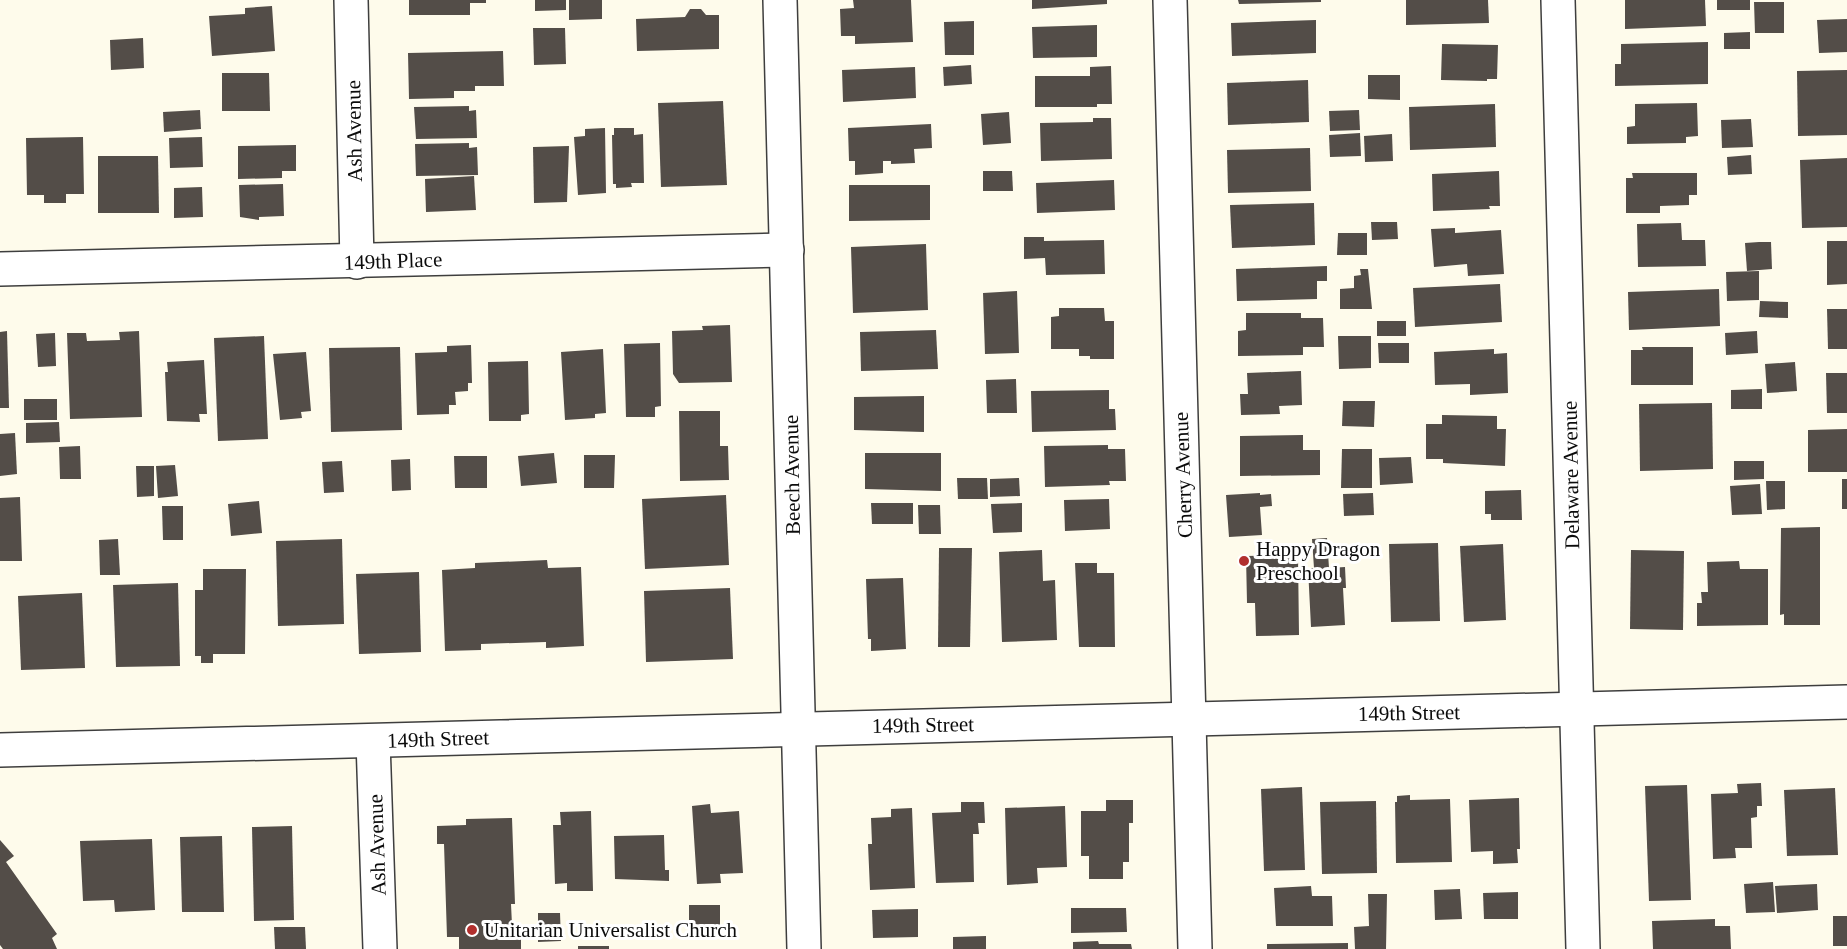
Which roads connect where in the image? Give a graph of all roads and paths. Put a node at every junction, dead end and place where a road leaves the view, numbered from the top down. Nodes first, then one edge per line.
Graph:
1 (351, 0) edge
2 (780, 0) edge
3 (1170, 0) edge
4 (1558, 0) edge
5 (787, 250) junction
6 (357, 262) junction
7 (0, 269) edge
8 (1847, 702) edge
9 (1577, 710) junction
10 (1189, 718) junction
11 (798, 728) junction
12 (373, 741) junction
13 (0, 750) edge
14 (380, 949) edge
15 (804, 949) edge
16 (1195, 949) edge
17 (1583, 949) edge

1 - 6 street, Ash Avenue
2 - 5 street, Beech Avenue
3 - 10 street, Cherry Avenue
4 - 9 street, Delaware Avenue
5 - 6 street, 149th Place
5 - 11 street, Beech Avenue
6 - 7 street, 149th Place
8 - 9 street, 149th Street
9 - 10 street, 149th Street
9 - 17 street, Delaware Avenue
10 - 11 street, 149th Street
10 - 16 street, Cherry Avenue
11 - 12 street, 149th Street
11 - 15 street, Beech Avenue
12 - 13 street, 149th Street
12 - 14 street, Ash Avenue

